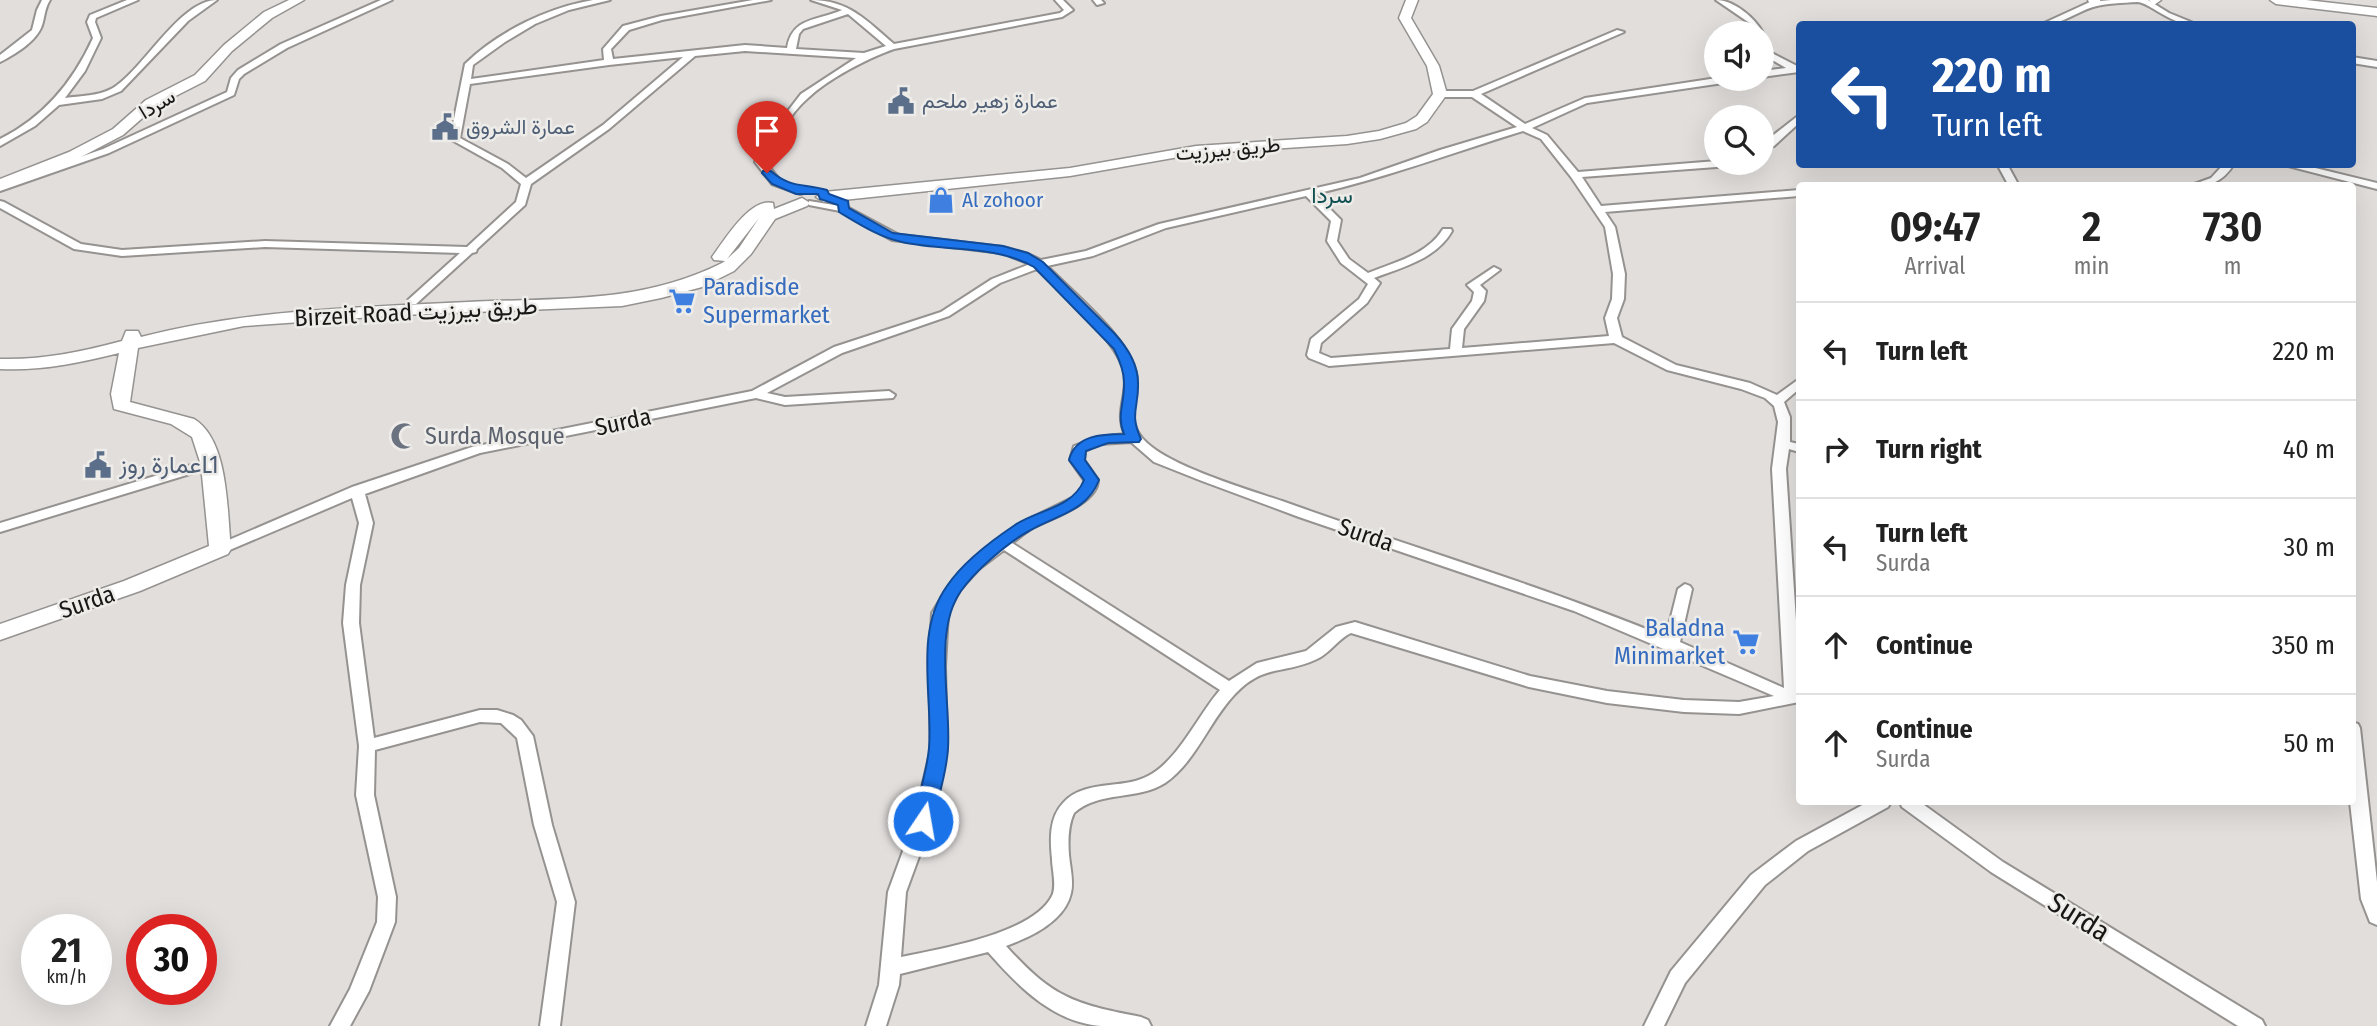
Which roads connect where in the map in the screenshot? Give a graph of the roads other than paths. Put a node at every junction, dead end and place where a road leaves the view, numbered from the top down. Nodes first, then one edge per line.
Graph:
1 (46, 0) edge
2 (134, 0) edge
3 (213, 0) edge
4 (298, 0) edge
5 (388, 0) edge
6 (606, 0) edge
7 (767, 0) edge
8 (815, 0) edge
9 (1059, 0) edge
10 (1412, 0) edge
11 (1720, 0) edge
12 (2137, 0) edge
13 (2276, 0) edge
14 (2151, 1) edge
15 (2095, 2) edge
16 (2117, 2) junction
17 (849, 10) junction
18 (2377, 12) edge
19 (1751, 21) edge
20 (2053, 21) edge
21 (2183, 21) edge
22 (1620, 32) dead end
23 (892, 47) junction
24 (791, 51) junction
25 (693, 53) junction
26 (865, 56) junction
27 (1774, 57) edge
28 (0, 59) edge
29 (2356, 61) edge
30 (609, 62) junction
31 (2377, 64) edge
32 (1796, 68) edge
33 (1796, 69) edge
34 (1774, 72) edge
35 (466, 82) junction
36 (1704, 83) edge
37 (1440, 94) junction
38 (1474, 94) junction
39 (58, 102) junction
40 (1796, 121) edge
41 (1524, 128) junction
42 (6, 138) edge
43 (1774, 141) edge
44 (0, 143) edge
45 (1704, 165) edge
46 (2227, 168) edge
47 (2302, 168) edge
48 (1575, 175) junction
49 (2211, 182) edge
50 (526, 183) junction
51 (0, 186) edge
52 (2377, 186) edge
53 (897, 188) junction
54 (861, 192) junction
55 (1308, 193) junction
56 (1796, 193) edge
57 (808, 197) junction
58 (0, 204) edge
59 (843, 206) junction
60 (1599, 209) junction
61 (1447, 231) dead end
62 (472, 250) junction
63 (1039, 264) junction
64 (1494, 270) dead end
65 (1367, 277) junction
66 (407, 306) junction
67 (1616, 339) junction
68 (130, 347) junction
69 (0, 350) edge
70 (1456, 352) junction
71 (0, 364) edge
72 (1796, 385) edge
73 (756, 394) junction
74 (889, 395) dead end
75 (1777, 401) junction
76 (1134, 439) junction
77 (1783, 444) junction
78 (1796, 447) edge
79 (211, 463) junction
80 (357, 490) junction
81 (0, 528) edge
82 (1003, 543) junction
83 (220, 549) junction
84 (1685, 589) dead end
85 (0, 632) edge
86 (1672, 645) junction
87 (1230, 689) junction
88 (1796, 701) edge
89 (367, 746) junction
90 (2356, 770) edge
91 (1877, 805) edge
92 (1912, 805) edge
93 (2377, 917) edge
94 (992, 943) junction
95 (890, 968) junction
96 (340, 1026) edge
97 (550, 1026) edge
98 (876, 1026) edge
99 (1141, 1026) edge
100 (1654, 1026) edge
101 (2255, 1026) edge

1 - 28 street
2 - 39 street
3 - 39 street
4 - 51 main road, سردا
5 - 51 street
6 - 35 street
7 - 30 street
8 - 17 street
9 - 23 street
10 - 37 main road
11 - 19 street
12 - 16 street
13 - 18 main road
14 - 16 street
14 - 21 street
15 - 16 street
15 - 20 street
17 - 23 street
17 - 24 street
22 - 38 street
23 - 26 street
24 - 25 street
24 - 26 street
25 - 30 street
25 - 50 street
26 - 57 street
27 - 32 street
29 - 31 street
30 - 35 street
33 - 34 street
35 - 50 street
36 - 41 street, Surda
37 - 38 street
37 - 53 main road, طريق بيرزيت
38 - 41 street
39 - 42 street
40 - 43 street
41 - 48 street
41 - 55 street, Surda
42 - 44 street
45 - 48 street
46 - 49 street
47 - 52 street
48 - 60 street
50 - 62 street
53 - 54 main road, Birzeit Road طريق بيرزيت
53 - 57 main road, Birzeit Road طريق بيرزيت
54 - 57 main road, Birzeit Road طريق بيرزيت
54 - 59 street
55 - 63 street, Surda
55 - 65 street
56 - 60 street
57 - 59 street
57 - 66 main road, Birzeit Road طريق بيرزيت
58 - 62 street
59 - 63 street
60 - 67 street
61 - 65 street
62 - 66 street
63 - 73 street, Surda
63 - 76 street
64 - 70 street
65 - 70 street
66 - 68 main road, Birzeit Road طريق بيرزيت
66 - 68 main road, Birzeit Road طريق بيرزيت
67 - 70 street
67 - 75 street
68 - 69 main road, Birzeit Road طريق بيرزيت
68 - 71 main road
68 - 79 main road
72 - 75 street
73 - 74 street
73 - 80 street, Surda
75 - 77 street
76 - 82 street
76 - 86 street, Surda
77 - 78 street
77 - 88 street
79 - 81 street
79 - 83 main road
80 - 83 street, Surda
80 - 89 street
82 - 87 street
82 - 95 street
83 - 85 main road, Surda
84 - 86 street
86 - 88 street, Surda
87 - 88 street
87 - 94 street
89 - 96 street
89 - 97 street
90 - 93 street
91 - 100 street
92 - 101 street, Surda
94 - 95 street
94 - 99 street
95 - 98 street

